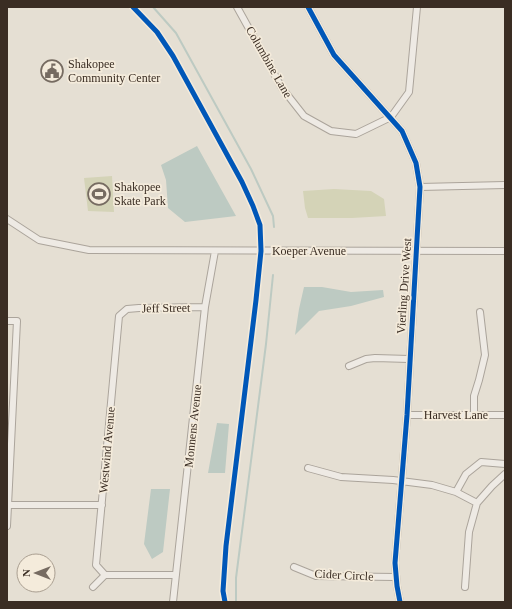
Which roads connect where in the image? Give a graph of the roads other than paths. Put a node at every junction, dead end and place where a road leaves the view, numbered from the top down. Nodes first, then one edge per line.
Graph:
1 (237, 7) edge
2 (308, 7) edge
3 (417, 7) edge
4 (391, 117) junction
5 (505, 185) edge
6 (420, 187) junction
7 (7, 219) edge
8 (505, 250) edge
9 (215, 251) junction
10 (417, 251) junction
11 (205, 307) junction
12 (127, 309) joint
13 (480, 312) dead end
14 (7, 321) edge
15 (410, 359) junction
16 (349, 366) dead end
17 (407, 415) junction
18 (474, 415) junction
19 (505, 415) edge
20 (505, 464) edge
21 (308, 468) dead end
22 (505, 474) edge
23 (402, 481) junction
24 (456, 492) junction
25 (477, 503) junction
26 (8, 505) edge
27 (102, 505) junction
28 (7, 526) edge
29 (294, 567) dead end
30 (105, 576) junction
31 (176, 576) junction
32 (396, 577) junction
33 (465, 587) dead end
34 (93, 588) dead end
35 (173, 602) edge
36 (400, 602) edge

1 - 4 street, Columbine Lane
2 - 4 street, Vierling Drive West
3 - 4 street
4 - 6 street, Vierling Drive West
5 - 6 street
6 - 10 street, Vierling Drive West
7 - 9 street, Koeper Avenue
8 - 10 street, Koeper Avenue
9 - 10 street, Koeper Avenue
9 - 11 street, Monnens Avenue
10 - 15 street, Vierling Drive West
11 - 12 street, Jeff Street
11 - 31 street, Monnens Avenue
12 - 27 street, Westwind Avenue
13 - 18 street
14 - 26 street
15 - 16 street
15 - 17 street, Vierling Drive West
17 - 18 street, Harvest Lane
17 - 23 street, Vierling Drive West
18 - 19 street, Harvest Lane
20 - 24 street
21 - 23 street
22 - 25 street
23 - 24 street
23 - 32 street, Vierling Drive West
24 - 25 street
25 - 33 street
26 - 27 street
26 - 28 street
27 - 30 street, Westwind Avenue
29 - 32 street, Cider Circle
30 - 31 street
30 - 34 street
31 - 35 street, Monnens Avenue
32 - 36 street, Vierling Drive West

